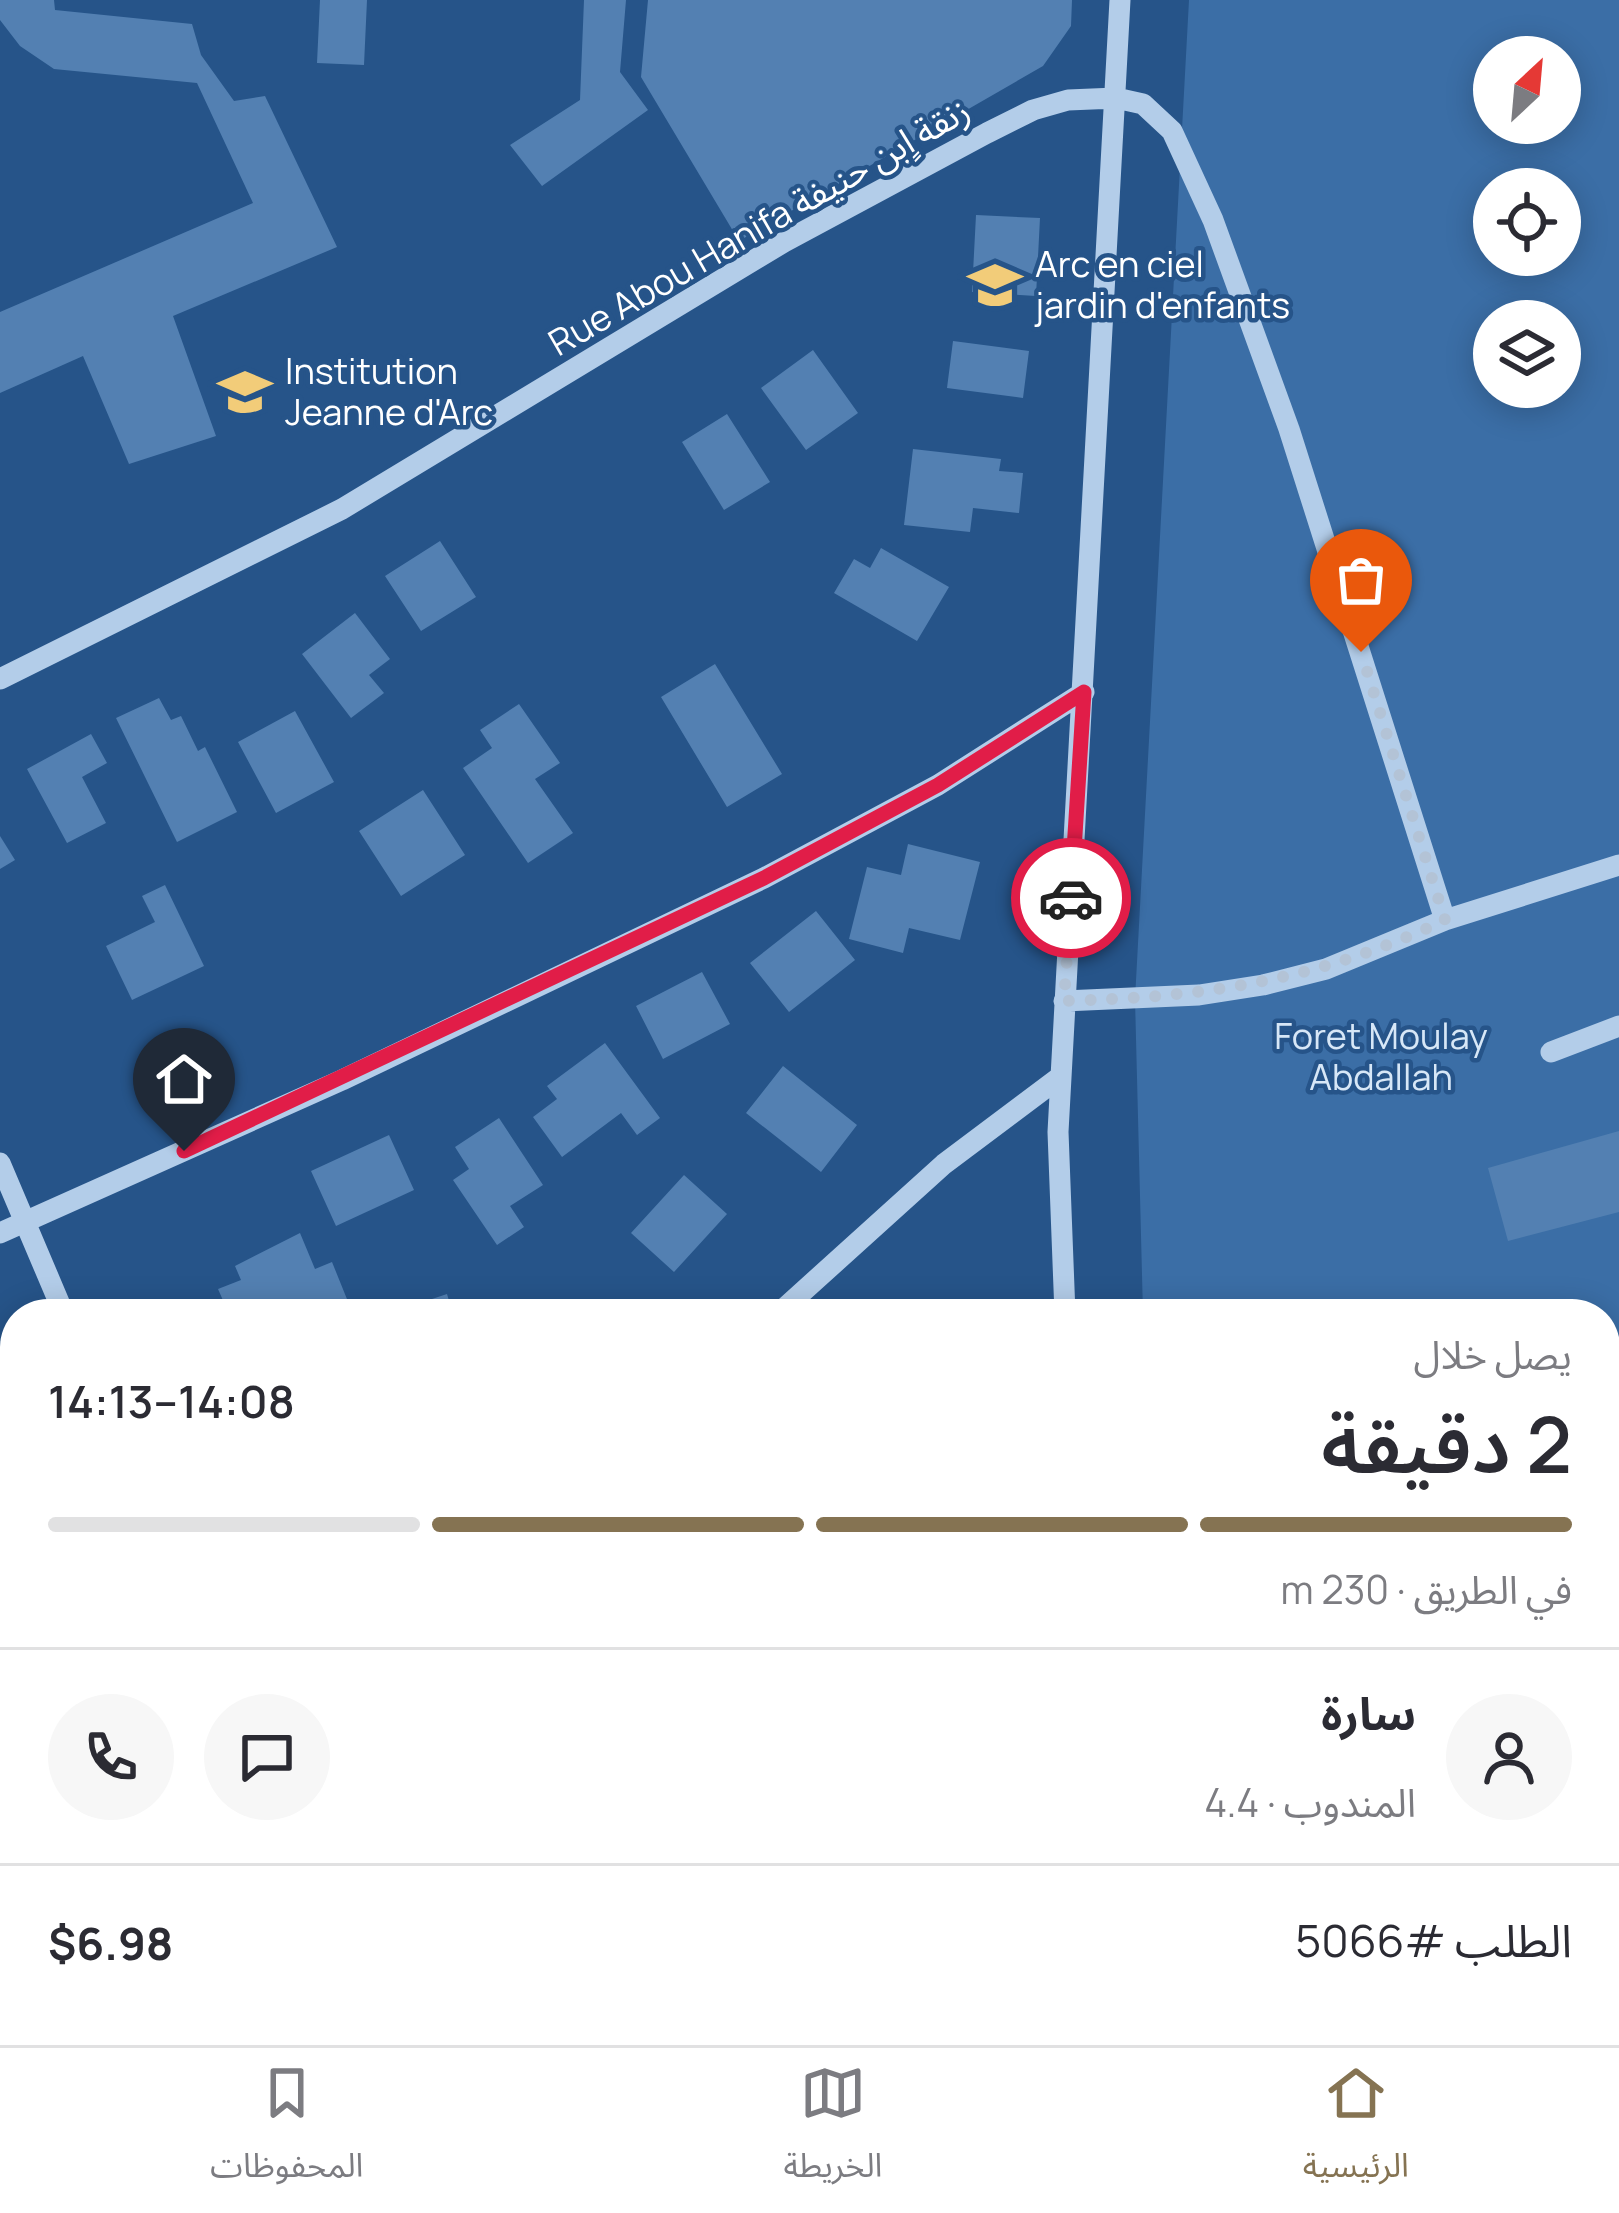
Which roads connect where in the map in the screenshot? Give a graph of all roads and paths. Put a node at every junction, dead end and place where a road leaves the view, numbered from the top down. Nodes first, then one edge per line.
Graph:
1 (1120, 0) edge
2 (1116, 98) junction
3 (0, 679) edge
4 (1084, 692) junction
5 (1619, 865) edge
6 (1445, 920) junction
7 (1064, 1001) junction
8 (1619, 1026) edge
9 (1551, 1052) dead end
10 (1060, 1077) junction
11 (0, 1163) edge
12 (25, 1222) junction
13 (0, 1233) edge
14 (58, 1299) edge
15 (794, 1299) edge
16 (1064, 1299) edge

1 - 2 street
2 - 3 street, Rue Abou Hanifa زنقة اٍبن حنيفة
2 - 4 street
2 - 6 street
4 - 7 street
4 - 12 street
5 - 6 street
6 - 7 street
7 - 10 street
8 - 9 street
10 - 15 street
10 - 16 street
11 - 12 street
12 - 13 street
12 - 14 street

